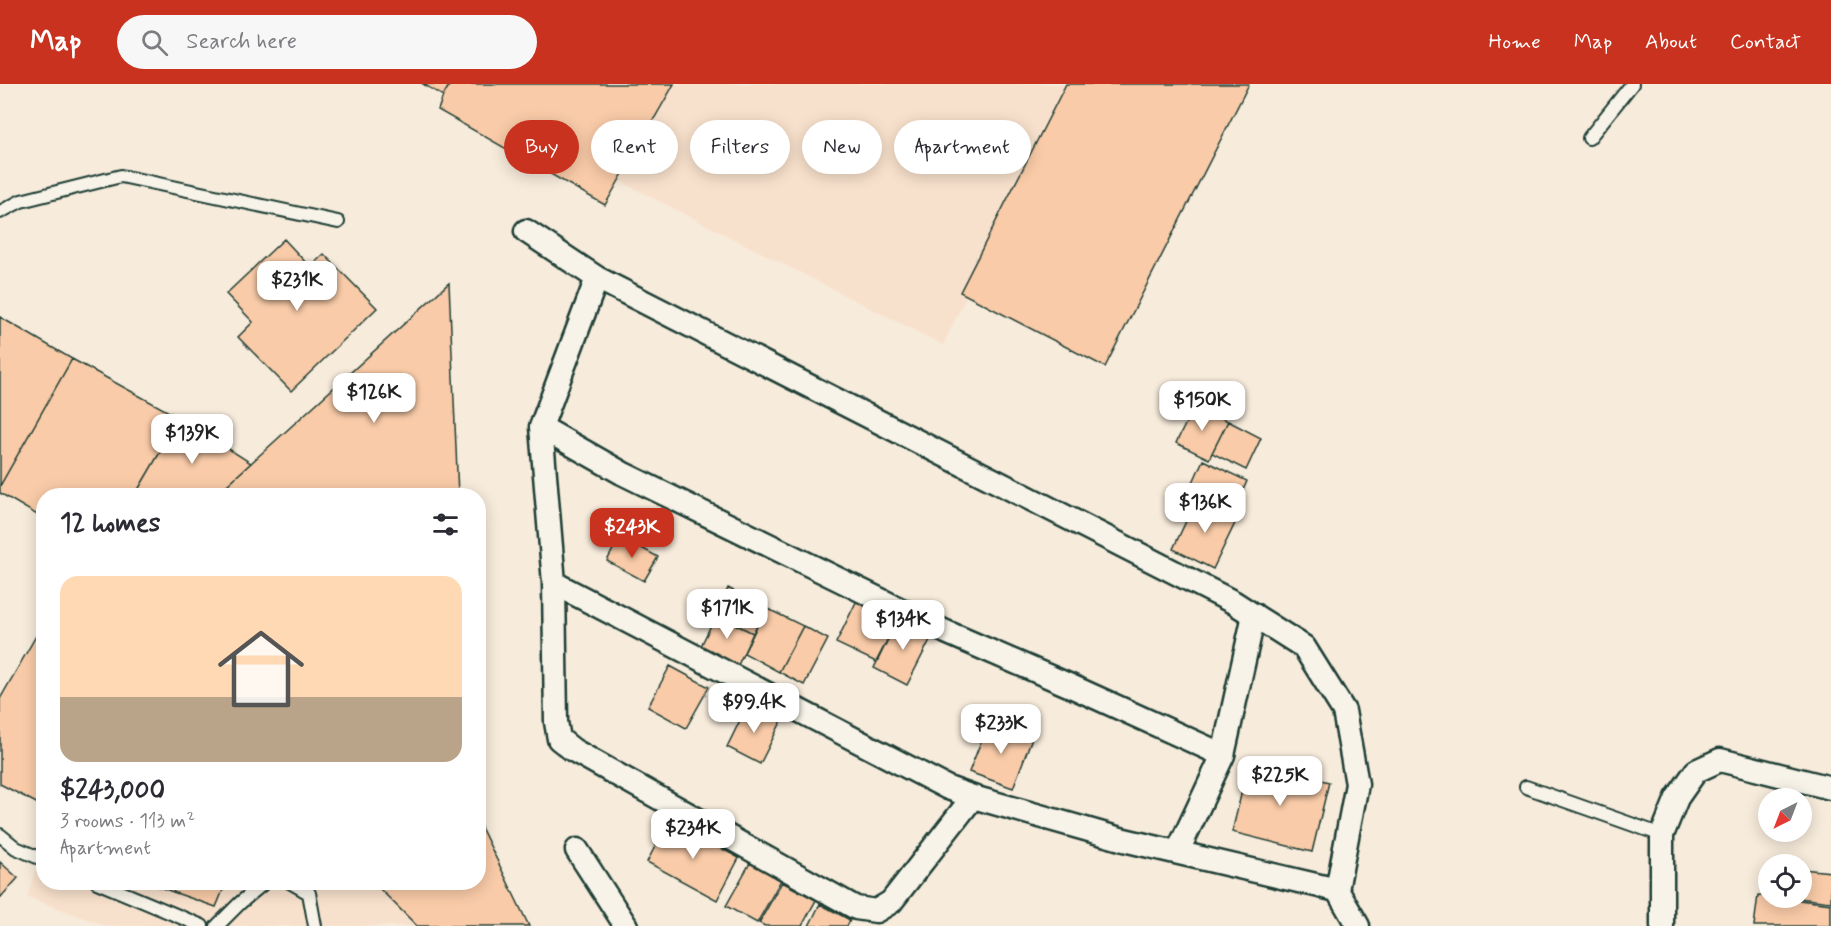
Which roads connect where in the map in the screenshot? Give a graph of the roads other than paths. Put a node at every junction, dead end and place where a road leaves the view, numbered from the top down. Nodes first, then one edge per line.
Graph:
1 (1632, 84) edge
2 (1589, 138) dead end
3 (0, 212) edge
4 (338, 222) dead end
5 (526, 231) dead end
6 (597, 278) junction
7 (541, 428) junction
8 (554, 583) junction
9 (1254, 615) junction
10 (1222, 755) junction
11 (1526, 787) dead end
12 (1831, 788) edge
13 (973, 796) junction
14 (0, 835) edge
15 (1662, 835) junction
16 (577, 850) dead end
17 (1178, 851) junction
18 (36, 857) edge
19 (116, 890) edge
20 (255, 890) edge
21 (304, 890) edge
22 (1337, 890) junction
23 (202, 926) edge
24 (217, 926) edge
25 (315, 926) edge
26 (626, 926) edge
27 (1358, 926) edge
28 (1662, 926) edge

1 - 2 lane
3 - 4 lane
5 - 6 street
6 - 7 street
6 - 9 street
7 - 8 street
7 - 10 street
8 - 13 street
8 - 13 street
9 - 10 street
9 - 22 street
10 - 17 street
11 - 15 lane
12 - 15 street
13 - 17 street
14 - 18 lane
15 - 28 street
16 - 26 street
17 - 22 street
19 - 23 lane
20 - 24 lane
21 - 25 lane
22 - 27 street

